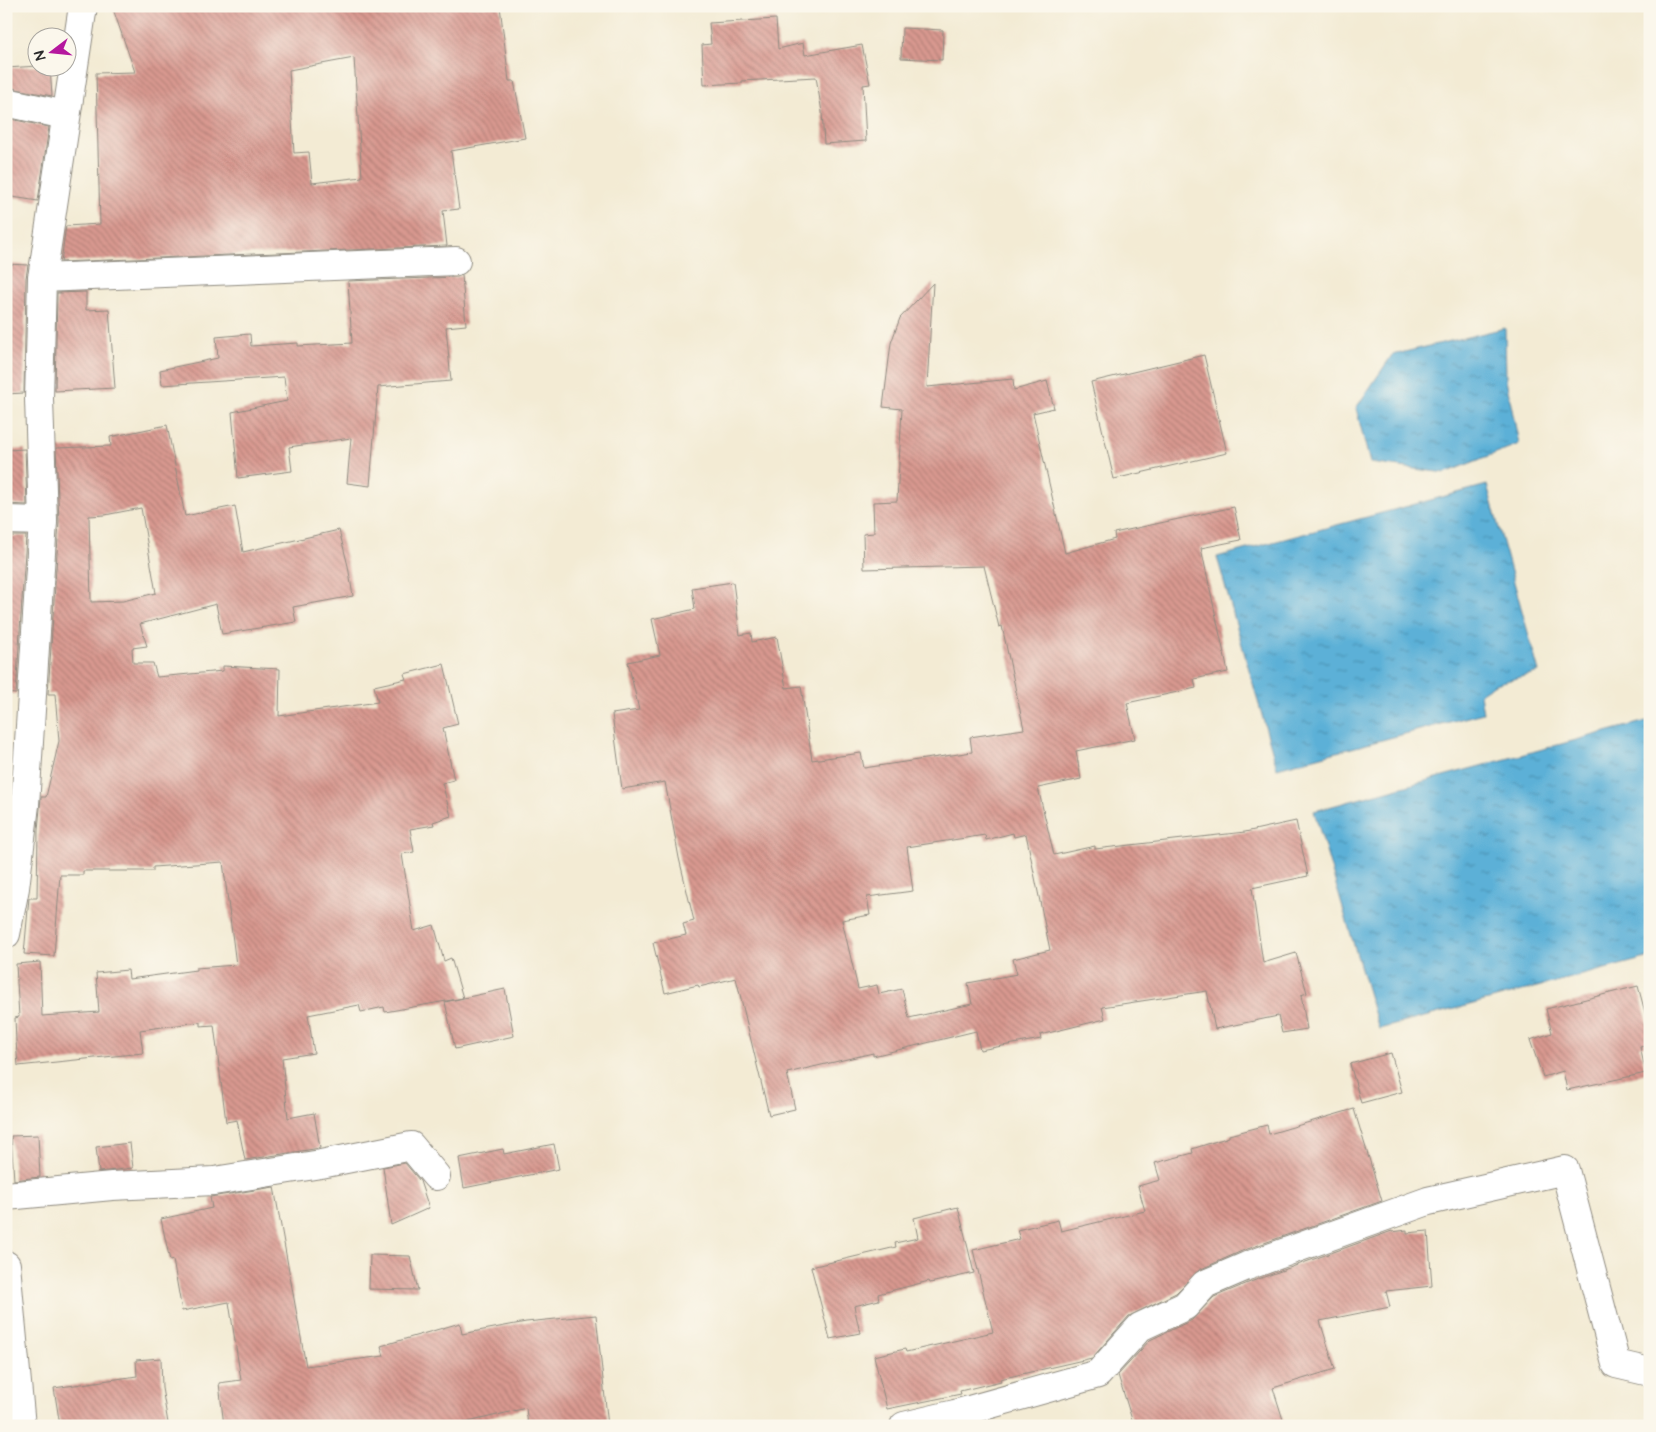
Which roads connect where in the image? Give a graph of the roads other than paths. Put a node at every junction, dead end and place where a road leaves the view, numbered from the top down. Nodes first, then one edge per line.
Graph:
1 (82, 6) edge
2 (6, 102) edge
3 (65, 114) junction
4 (456, 261) dead end
5 (42, 278) junction
6 (6, 520) edge
7 (43, 521) junction
8 (6, 934) edge
9 (436, 1176) dead end
10 (6, 1196) edge
11 (6, 1265) edge
12 (1650, 1372) edge
13 (21, 1426) edge
14 (904, 1426) edge

1 - 3 street
2 - 3 street
3 - 5 street
4 - 5 street
5 - 7 street
6 - 7 street
7 - 8 street
9 - 10 street
11 - 13 street
12 - 14 street

